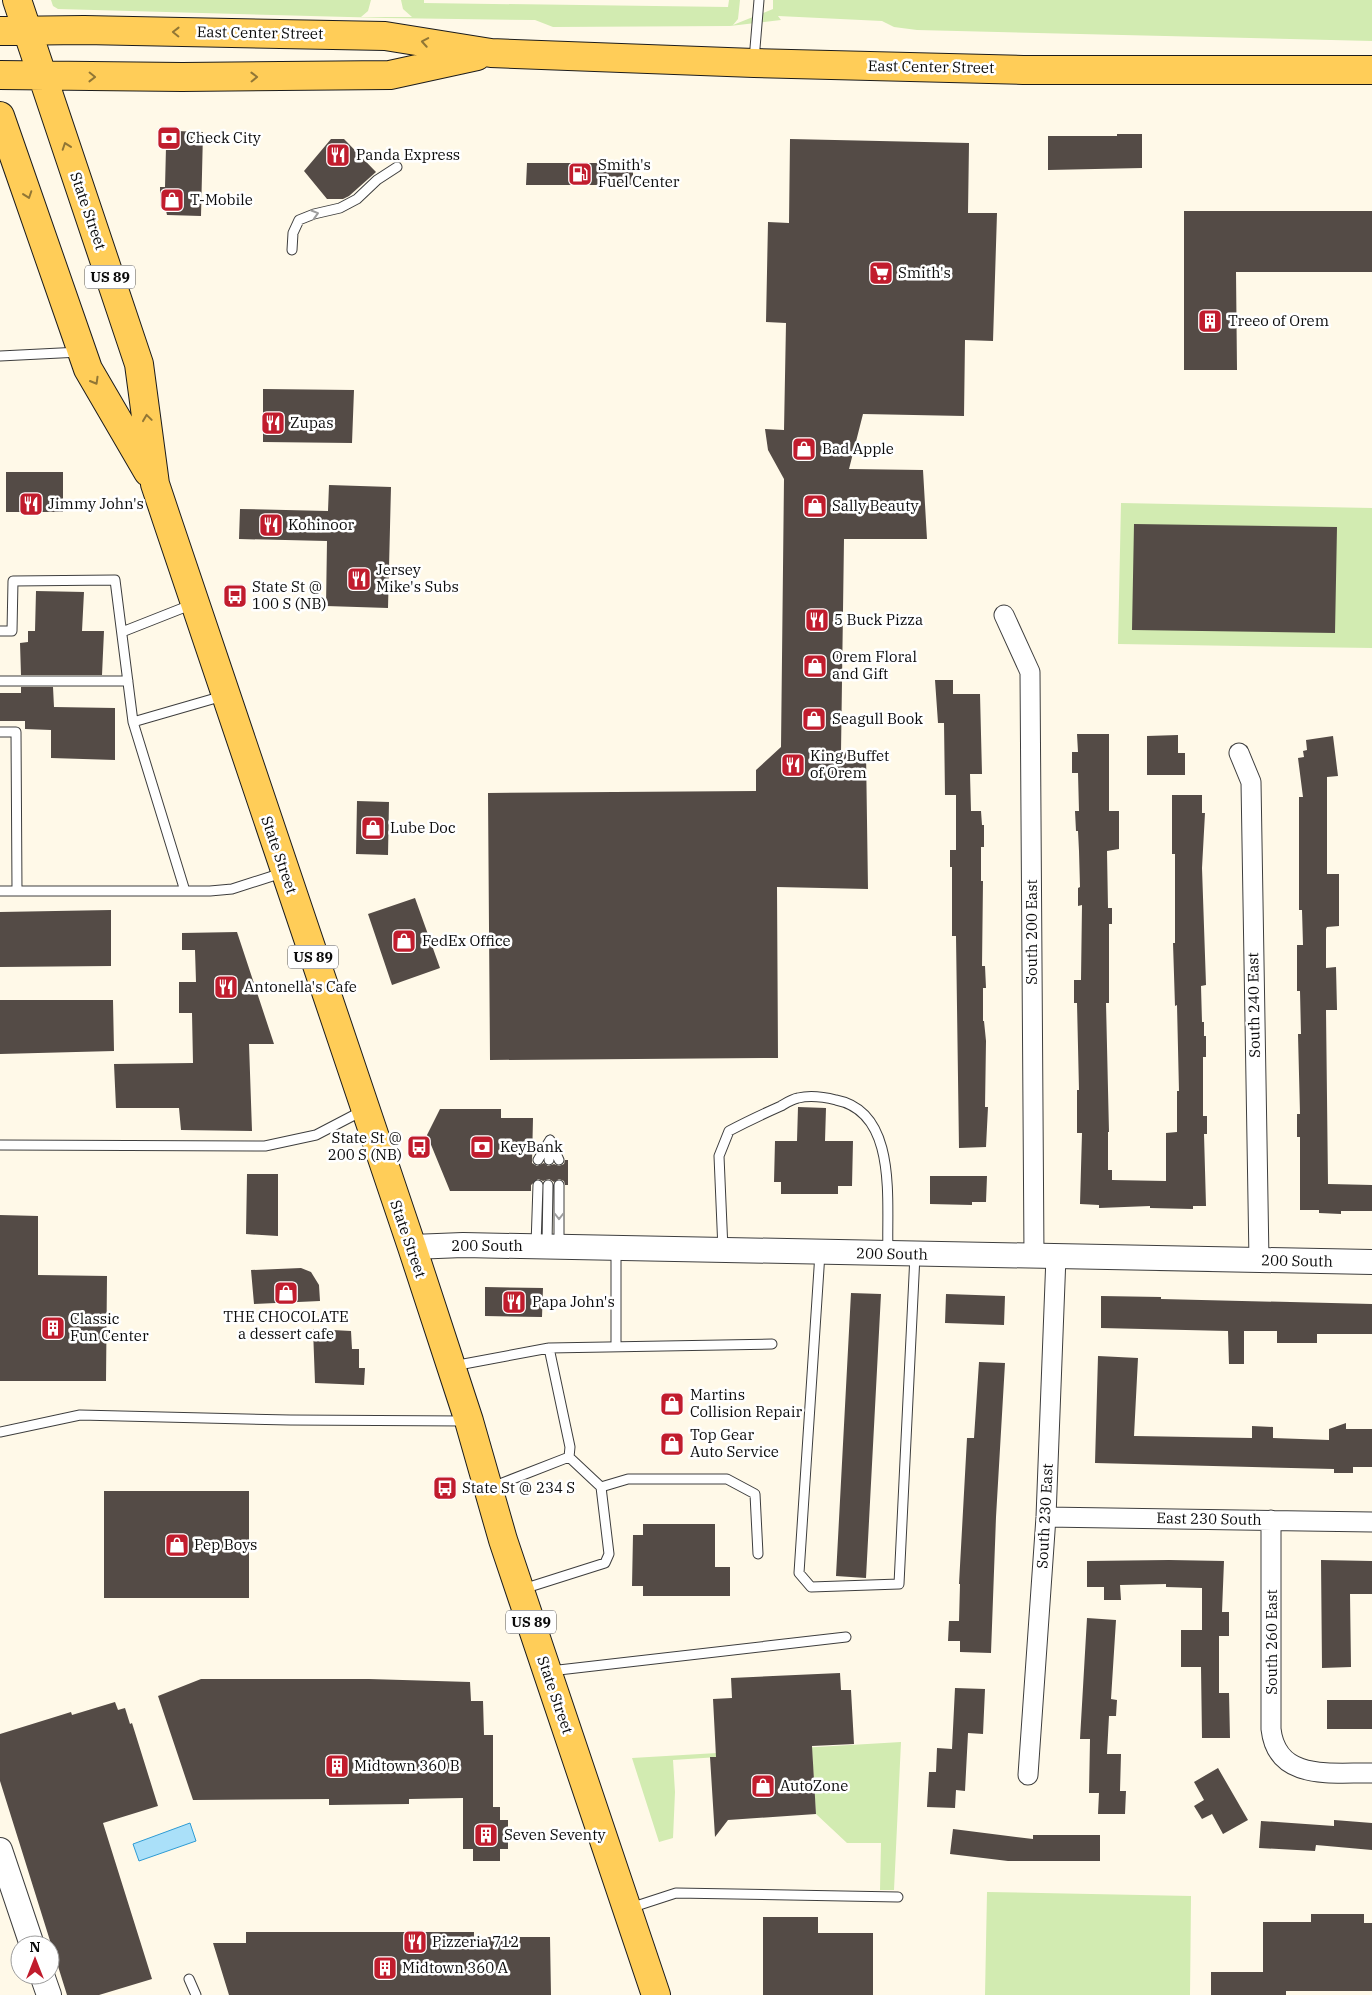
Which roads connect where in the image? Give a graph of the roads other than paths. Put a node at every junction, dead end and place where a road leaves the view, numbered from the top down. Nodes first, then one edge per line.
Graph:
1 (17, 0) edge
2 (759, 0) edge
3 (0, 31) edge
4 (28, 31) junction
5 (491, 53) junction
6 (754, 62) junction
7 (1372, 70) edge
8 (0, 75) edge
9 (43, 76) junction
10 (0, 116) edge
11 (397, 167) dead end
12 (292, 250) dead end
13 (82, 352) junction
14 (0, 356) edge
15 (156, 484) junction
16 (195, 603) junction
17 (1004, 615) dead end
18 (0, 631) edge
19 (122, 632) junction
20 (0, 681) edge
21 (128, 681) junction
22 (226, 696) junction
23 (133, 722) junction
24 (0, 732) edge
25 (1239, 752) dead end
26 (284, 872) junction
27 (17, 890) junction
28 (0, 891) edge
29 (185, 891) junction
30 (365, 1110) junction
31 (550, 1140) junction
32 (0, 1145) edge
33 (538, 1160) dead end
34 (549, 1160) dead end
35 (559, 1160) dead end
36 (538, 1185) dead end
37 (548, 1185) dead end
38 (559, 1185) dead end
39 (412, 1247) junction
40 (547, 1247) junction
41 (616, 1248) junction
42 (723, 1250) junction
43 (820, 1252) junction
44 (889, 1254) junction
45 (915, 1254) junction
46 (1045, 1255) junction
47 (1259, 1260) junction
48 (1372, 1262) edge
49 (772, 1344) dead end
50 (616, 1347) junction
51 (549, 1348) junction
52 (451, 1366) junction
53 (468, 1421) junction
54 (0, 1432) edge
55 (569, 1457) junction
56 (601, 1487) junction
57 (488, 1489) junction
58 (1046, 1517) junction
59 (1271, 1520) junction
60 (1372, 1522) edge
61 (758, 1554) dead end
62 (520, 1590) junction
63 (846, 1637) dead end
64 (547, 1672) junction
65 (1372, 1773) edge
66 (1028, 1775) dead end
67 (0, 1850) edge
68 (898, 1897) dead end
69 (628, 1909) junction
70 (29, 1935) edge
71 (189, 1979) dead end
72 (196, 1995) edge
73 (656, 1995) edge

1 - 4 main road, State Street / US 89
2 - 6 lane
3 - 4 main road, East Center Street
5 -> 4 main road, East Center Street
4 - 9 main road, State Street / US 89
5 - 6 main road, East Center Street
9 -> 5 main road, East Center Street
6 - 7 main road, East Center Street
8 - 9 main road, East Center Street
15 -> 9 main road, State Street / US 89
10 -> 13 main road, State Street / US 89
12 -> 11 lane
13 - 14 lane
13 -> 15 main road, State Street / US 89
15 - 16 main road, State Street / US 89
16 - 19 lane
16 - 22 main road, State Street / US 89
17 - 46 street, South 200 East
18 - 19 lane
19 - 21 lane
20 - 21 lane
21 - 23 lane
22 - 23 lane
22 - 26 main road, State Street / US 89
23 - 29 lane
24 - 27 lane
25 - 47 street, South 240 East
26 - 29 lane
26 - 30 main road, State Street / US 89
27 - 28 lane
27 - 29 lane
30 - 32 lane
30 - 39 main road, State Street / US 89
31 - 33 lane
31 - 34 lane
31 - 35 lane
36 - 40 lane
37 - 40 lane
38 -> 40 lane
39 - 40 street, 200 South
39 - 52 main road, State Street / US 89
40 - 41 street, 200 South
41 - 42 street, 200 South
41 - 50 lane
42 - 43 street, 200 South
42 - 44 lane
43 - 44 street, 200 South
43 - 45 lane
44 - 45 street, 200 South
45 - 46 street, 200 South
46 - 47 street, 200 South
46 - 58 street, South 230 East
47 - 48 street, 200 South
49 - 50 lane
50 - 51 lane
51 - 52 lane
51 - 55 lane
52 - 53 main road, State Street / US 89
53 - 54 lane
53 - 57 main road, State Street / US 89
55 - 56 lane
55 - 57 lane
56 - 61 lane
56 - 62 lane
57 - 62 main road, State Street / US 89
58 - 59 street, East 230 South
58 - 66 street, South 230 East
59 - 60 street, East 230 South
59 - 65 street, South 260 East
62 - 64 main road, State Street / US 89
63 - 64 lane
64 - 69 main road, State Street / US 89
67 - 70 street
68 - 69 lane
69 - 73 main road, State Street / US 89
71 - 72 lane

